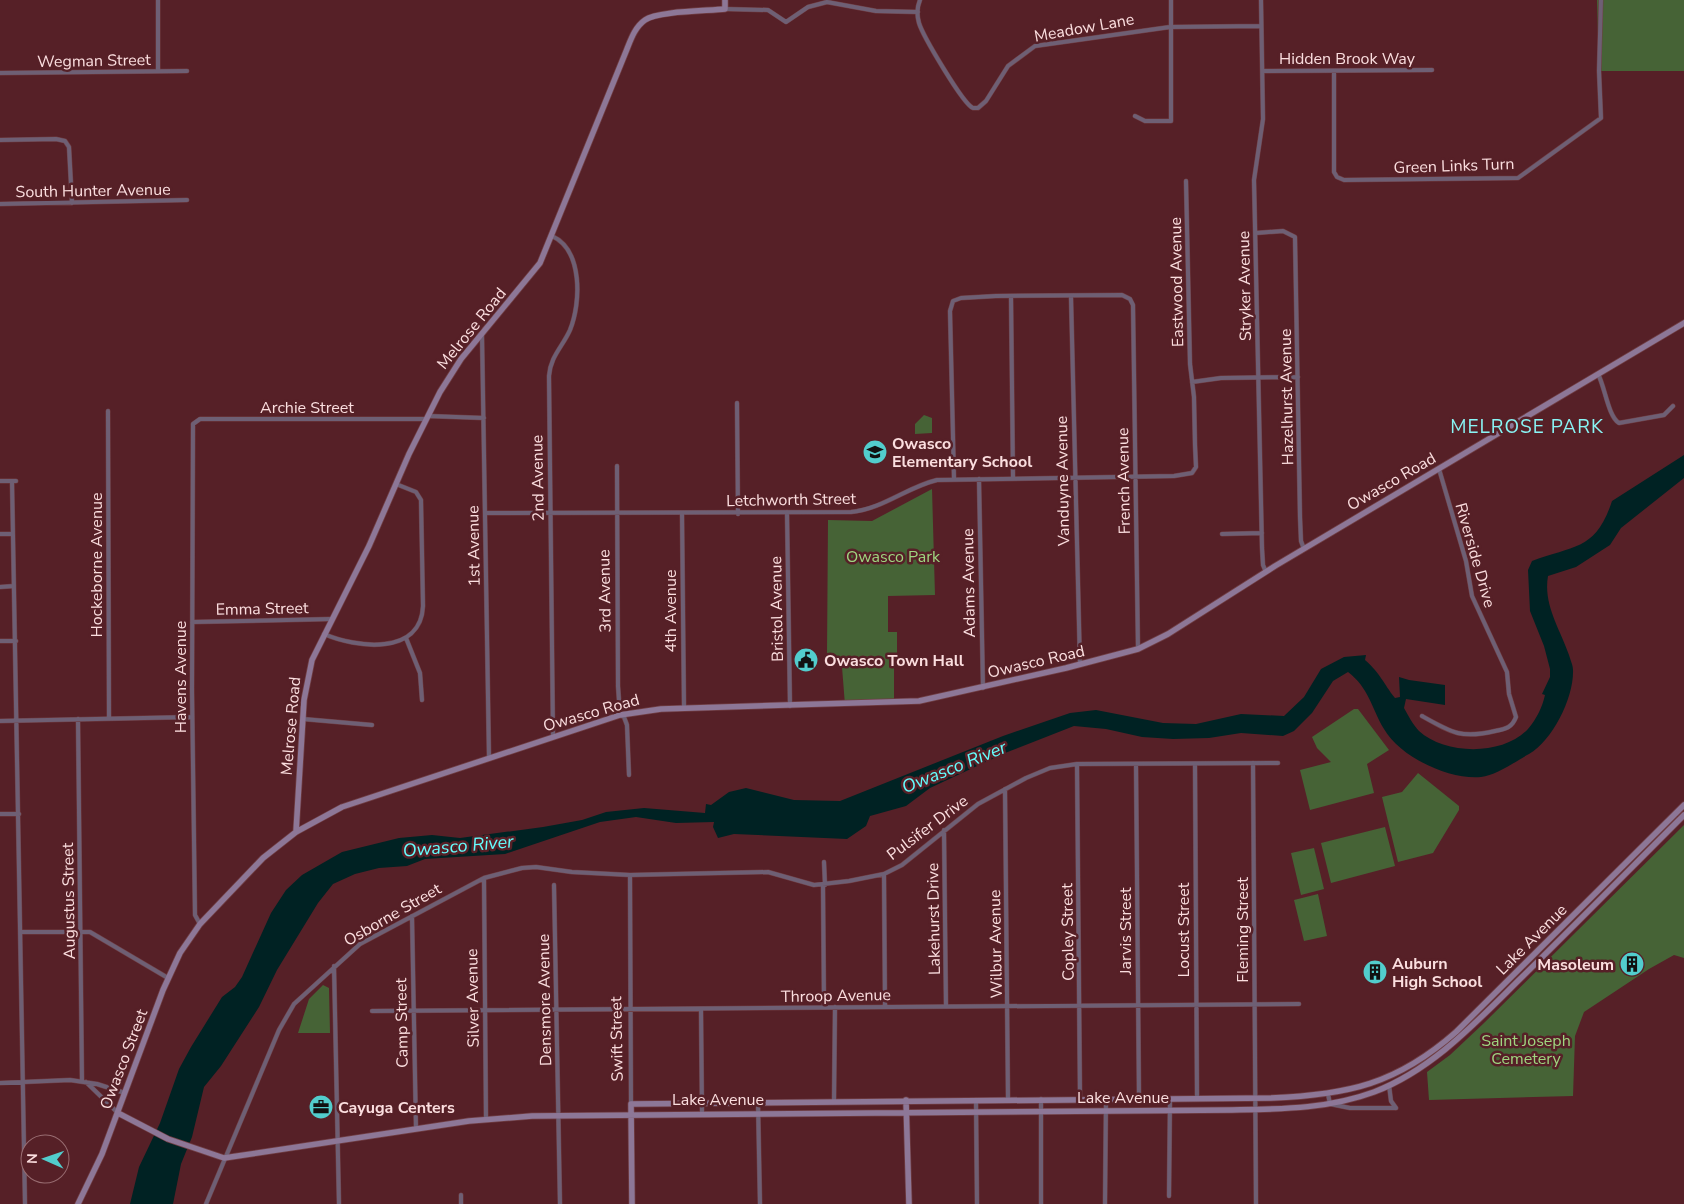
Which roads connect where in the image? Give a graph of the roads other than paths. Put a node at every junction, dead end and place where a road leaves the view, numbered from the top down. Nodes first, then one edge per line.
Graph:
1 (158, 0) edge
2 (725, 0) edge
3 (920, 0) edge
4 (1171, 0) edge
5 (1261, 0) edge
6 (1602, 0) edge
7 (725, 9) junction
8 (918, 12) junction
9 (1261, 26) junction
10 (1170, 27) junction
11 (1432, 70) dead end
12 (188, 71) dead end
13 (1262, 71) junction
14 (1334, 71) junction
15 (158, 72) junction
16 (0, 73) edge
17 (1135, 116) dead end
18 (0, 140) edge
19 (1186, 181) dead end
20 (187, 200) dead end
21 (72, 203) junction
22 (0, 204) edge
23 (1256, 233) junction
24 (552, 236) junction
25 (1011, 296) junction
26 (1071, 297) junction
27 (1684, 323) edge
28 (482, 334) junction
29 (1598, 374) junction
30 (1258, 377) junction
31 (1298, 377) junction
32 (1192, 382) junction
33 (737, 403) dead end
34 (1673, 406) dead end
35 (108, 411) dead end
36 (427, 417) junction
37 (484, 418) junction
38 (192, 428) joint
39 (617, 466) dead end
40 (1439, 469) junction
41 (1136, 476) junction
42 (1074, 477) junction
43 (1013, 478) junction
44 (954, 479) junction
45 (979, 479) junction
46 (0, 481) edge
47 (396, 484) junction
48 (787, 512) junction
49 (485, 513) junction
50 (551, 513) junction
51 (616, 513) junction
52 (682, 513) junction
53 (738, 514) junction
54 (1262, 533) junction
55 (0, 534) edge
56 (14, 534) junction
57 (1222, 534) dead end
58 (1304, 549) junction
59 (1266, 572) junction
60 (14, 586) junction
61 (0, 587) edge
62 (332, 619) junction
63 (192, 622) junction
64 (324, 634) junction
65 (406, 638) junction
66 (0, 641) edge
67 (16, 641) junction
68 (1138, 649) junction
69 (1080, 665) junction
70 (983, 688) junction
71 (422, 700) dead end
72 (790, 706) junction
73 (684, 708) junction
74 (620, 715) junction
75 (1422, 716) dead end
76 (192, 717) junction
77 (109, 719) junction
78 (303, 719) junction
79 (78, 720) junction
80 (0, 721) edge
81 (17, 721) junction
82 (372, 725) dead end
83 (554, 736) junction
84 (489, 757) junction
85 (1253, 763) junction
86 (1278, 763) dead end
87 (1077, 764) junction
88 (1136, 764) junction
89 (1195, 764) junction
90 (629, 775) dead end
91 (1005, 789) junction
92 (1684, 805) edge
93 (0, 814) edge
94 (19, 814) junction
95 (1684, 815) edge
96 (944, 830) junction
97 (296, 832) junction
98 (824, 862) dead end
99 (555, 870) joint
100 (884, 874) junction
101 (630, 875) junction
102 (484, 878) junction
103 (554, 885) dead end
104 (824, 885) junction
105 (412, 916) junction
106 (199, 925) junction
107 (81, 930) junction
108 (21, 932) junction
109 (334, 966) junction
110 (168, 978) junction
111 (1196, 1004) junction
112 (1256, 1004) junction
113 (1299, 1004) dead end
114 (1080, 1005) junction
115 (1138, 1005) junction
116 (1008, 1006) junction
117 (824, 1007) junction
118 (885, 1007) junction
119 (946, 1007) junction
120 (834, 1008) junction
121 (630, 1009) junction
122 (701, 1009) junction
123 (556, 1010) junction
124 (372, 1011) dead end
125 (413, 1011) junction
126 (484, 1011) junction
127 (0, 1082) edge
128 (22, 1082) junction
129 (84, 1082) junction
130 (1389, 1085) junction
131 (125, 1094) junction
132 (1328, 1094) junction
133 (1197, 1097) junction
134 (1256, 1097) junction
135 (1080, 1098) junction
136 (1106, 1098) junction
137 (1139, 1098) junction
138 (1170, 1098) junction
139 (1008, 1099) junction
140 (1041, 1099) junction
141 (906, 1100) junction
142 (976, 1100) junction
143 (834, 1101) junction
144 (703, 1102) junction
145 (758, 1102) junction
146 (631, 1104) junction
147 (1330, 1104) junction
148 (1256, 1109) junction
149 (1105, 1110) junction
150 (1170, 1110) junction
151 (976, 1111) junction
152 (1041, 1111) junction
153 (908, 1112) junction
154 (118, 1113) junction
155 (702, 1113) junction
156 (759, 1113) junction
157 (630, 1114) junction
158 (558, 1115) junction
159 (486, 1119) junction
160 (416, 1129) junction
161 (338, 1141) junction
162 (224, 1158) junction
163 (461, 1195) dead end
164 (1169, 1196) dead end
165 (25, 1204) edge
166 (78, 1204) edge
167 (206, 1204) edge
168 (339, 1204) edge
169 (461, 1204) edge
170 (560, 1204) edge
171 (632, 1204) edge
172 (760, 1204) edge
173 (909, 1204) edge
174 (977, 1204) edge
175 (1041, 1204) edge
176 (1105, 1204) edge
177 (1256, 1204) edge

1 - 15 street
2 - 7 main road
3 - 8 street
4 - 10 street
5 - 9 street, Stryker Avenue
6 - 14 street, Green Links Turn
7 - 8 street
7 - 24 main road, Melrose Road
8 - 10 street, Meadow Lane
9 - 10 street, Meadow Lane
9 - 13 street, Stryker Avenue
10 - 17 street
11 - 14 street, Hidden Brook Way
12 - 15 street, Wegman Street
13 - 14 street, Hidden Brook Way
13 - 23 street, Stryker Avenue
15 - 16 street, Wegman Street
18 - 21 street
19 - 32 street, Eastwood Avenue
20 - 21 street, South Hunter Avenue
21 - 22 street, South Hunter Avenue
23 - 30 street, Stryker Avenue
23 - 31 street, Hazelhurst Avenue
24 - 28 main road, Melrose Road
24 - 50 street, 2nd Avenue
25 - 26 street
25 - 43 street
25 - 44 street
26 - 41 street, French Avenue
26 - 42 street, Vanduyne Avenue
27 - 29 main road, Owasco Road
28 - 36 main road, Melrose Road
28 - 37 street, 1st Avenue
29 - 34 street
29 - 40 main road, Owasco Road
30 - 31 street
30 - 32 street
30 - 54 street, Stryker Avenue
31 - 58 street, Hazelhurst Avenue
32 - 41 street, Letchworth Street
33 - 53 street
35 - 77 street, Hockeborne Avenue
36 - 37 street, Archie Street
36 - 38 street, Archie Street
36 - 47 main road, Melrose Road
37 - 49 street, 1st Avenue
38 - 63 street, Havens Avenue
39 - 51 street, 3rd Avenue
40 - 58 main road, Owasco Road
40 - 75 street, Riverside Drive
41 - 42 street, Letchworth Street
41 - 68 street, French Avenue
42 - 43 street, Letchworth Street
42 - 69 street, Vanduyne Avenue
43 - 45 street, Letchworth Street
44 - 45 street, Letchworth Street
44 - 48 street, Letchworth Street
45 - 70 street, Adams Avenue
46 - 56 street
47 - 62 main road, Melrose Road
47 - 65 street
48 - 53 street, Letchworth Street
48 - 72 street, Bristol Avenue
49 - 50 street, Letchworth Street
49 - 84 street, 1st Avenue
50 - 51 street, Letchworth Street
50 - 83 street, 2nd Avenue
51 - 52 street, Letchworth Street
51 - 74 street, 3rd Avenue
52 - 53 street, Letchworth Street
52 - 73 street, 4th Avenue
54 - 57 street
54 - 59 street, Stryker Avenue
55 - 56 street
56 - 60 street
58 - 59 main road, Owasco Road
59 - 68 main road, Owasco Road
60 - 61 street
60 - 67 street
62 - 63 street, Emma Street
62 - 64 main road, Melrose Road
63 - 76 street, Havens Avenue
64 - 65 street
64 - 78 main road, Melrose Road
65 - 71 street
66 - 67 street
67 - 81 street
68 - 69 main road, Owasco Road
69 - 70 main road, Owasco Road
70 - 72 main road, Owasco Road
72 - 73 main road, Owasco Road
73 - 74 main road, Owasco Road
74 - 83 main road, Owasco Road
74 - 90 street
76 - 77 street
76 - 106 street, Havens Avenue
77 - 79 street
78 - 82 street
78 - 97 main road, Melrose Road
79 - 81 street
79 - 107 street, Augustus Street
80 - 81 street
81 - 94 street
83 - 84 main road, Owasco Road
84 - 97 main road, Owasco Road
85 - 86 street, Pulsifer Drive
85 - 89 street, Pulsifer Drive
85 - 112 street, Fleming Street
87 - 88 street, Pulsifer Drive
87 - 91 street, Pulsifer Drive
87 - 114 street, Copley Street
88 - 89 street, Pulsifer Drive
88 - 115 street, Jarvis Street
89 - 111 street, Locust Street
91 - 96 street, Pulsifer Drive
91 - 116 street, Wilbur Avenue
92 - 132 main road, Lake Avenue
93 - 94 street
94 - 108 street
95 - 130 main road, Lake Avenue
96 - 100 street, Pulsifer Drive
96 - 119 street, Lakehurst Drive
97 - 106 main road, Owasco Road
98 - 104 street
99 - 101 street, Pulsifer Drive
99 - 102 street, Osborne Street
100 - 104 street, Pulsifer Drive
100 - 118 street
101 - 104 street, Pulsifer Drive
101 - 121 street, Swift Street
102 - 105 street, Osborne Street
102 - 126 street, Silver Avenue
103 - 123 street, Densmore Avenue
104 - 117 street
105 - 109 street, Osborne Street
105 - 125 street, Camp Street
106 - 110 main road, Owasco Street
107 - 108 street
107 - 110 street
107 - 129 street, Augustus Street
108 - 128 street
109 - 161 street
109 - 162 street, Osborne Street
110 - 131 main road, Owasco Street
111 - 112 street, Throop Avenue
111 - 115 street, Throop Avenue
111 - 133 street, Locust Street
112 - 113 street, Throop Avenue
112 - 134 street, Fleming Street
114 - 115 street, Throop Avenue
114 - 116 street, Throop Avenue
114 - 135 street, Copley Street
115 - 137 street, Jarvis Street
116 - 119 street, Throop Avenue
116 - 139 street, Wilbur Avenue
117 - 120 street, Throop Avenue
117 - 122 street, Throop Avenue
118 - 119 street, Throop Avenue
118 - 120 street, Throop Avenue
120 - 143 street
121 - 122 street, Throop Avenue
121 - 123 street, Throop Avenue
121 - 146 street, Swift Street
122 - 144 street
123 - 126 street, Throop Avenue
123 - 158 street, Densmore Avenue
124 - 125 street, Throop Avenue
125 - 126 street, Throop Avenue
125 - 160 street, Camp Street
126 - 159 street, Silver Avenue
127 - 128 street
128 - 129 street
128 - 165 street
129 - 131 street
129 - 154 street
130 - 147 main road, Lake Avenue
130 - 147 street, Lake Avenue
131 - 154 main road, Owasco Street
132 - 134 main road, Lake Avenue
132 - 147 street
133 - 134 main road, Lake Avenue
133 - 138 main road, Lake Avenue
134 - 148 street, Fleming Street
135 - 136 main road, Lake Avenue
135 - 140 main road, Lake Avenue
136 - 137 main road, Lake Avenue
136 - 149 street
137 - 138 main road, Lake Avenue
138 - 150 street
139 - 140 main road, Lake Avenue
139 - 142 main road, Lake Avenue
140 - 152 street
141 - 142 main road, Lake Avenue
141 - 143 main road, Lake Avenue
141 - 153 main road
142 - 151 street
143 - 145 main road, Lake Avenue
144 - 145 main road, Lake Avenue
144 - 146 main road, Lake Avenue
144 - 155 street
145 - 156 street
146 - 157 main road, Swift Street
147 - 148 main road, Lake Avenue
148 - 150 main road, Lake Avenue
148 - 177 street, Fleming Street
149 - 150 main road, Lake Avenue
149 - 152 main road, Lake Avenue
149 - 176 street
150 - 164 street
151 - 152 main road, Lake Avenue
151 - 153 main road, Lake Avenue
151 - 174 street
152 - 175 street
153 - 156 main road, Lake Avenue
153 - 173 main road
154 - 162 main road, Lake Avenue
154 - 166 main road, Owasco Street
155 - 156 main road, Lake Avenue
155 - 157 main road, Lake Avenue
156 - 172 street
157 - 158 main road, Lake Avenue
157 - 171 main road, Swift Street
158 - 159 main road, Lake Avenue
158 - 170 street, Densmore Avenue
159 - 160 main road, Lake Avenue
160 - 161 main road, Lake Avenue
161 - 162 main road, Lake Avenue
161 - 168 street
162 - 167 street, Osborne Street
163 - 169 street

